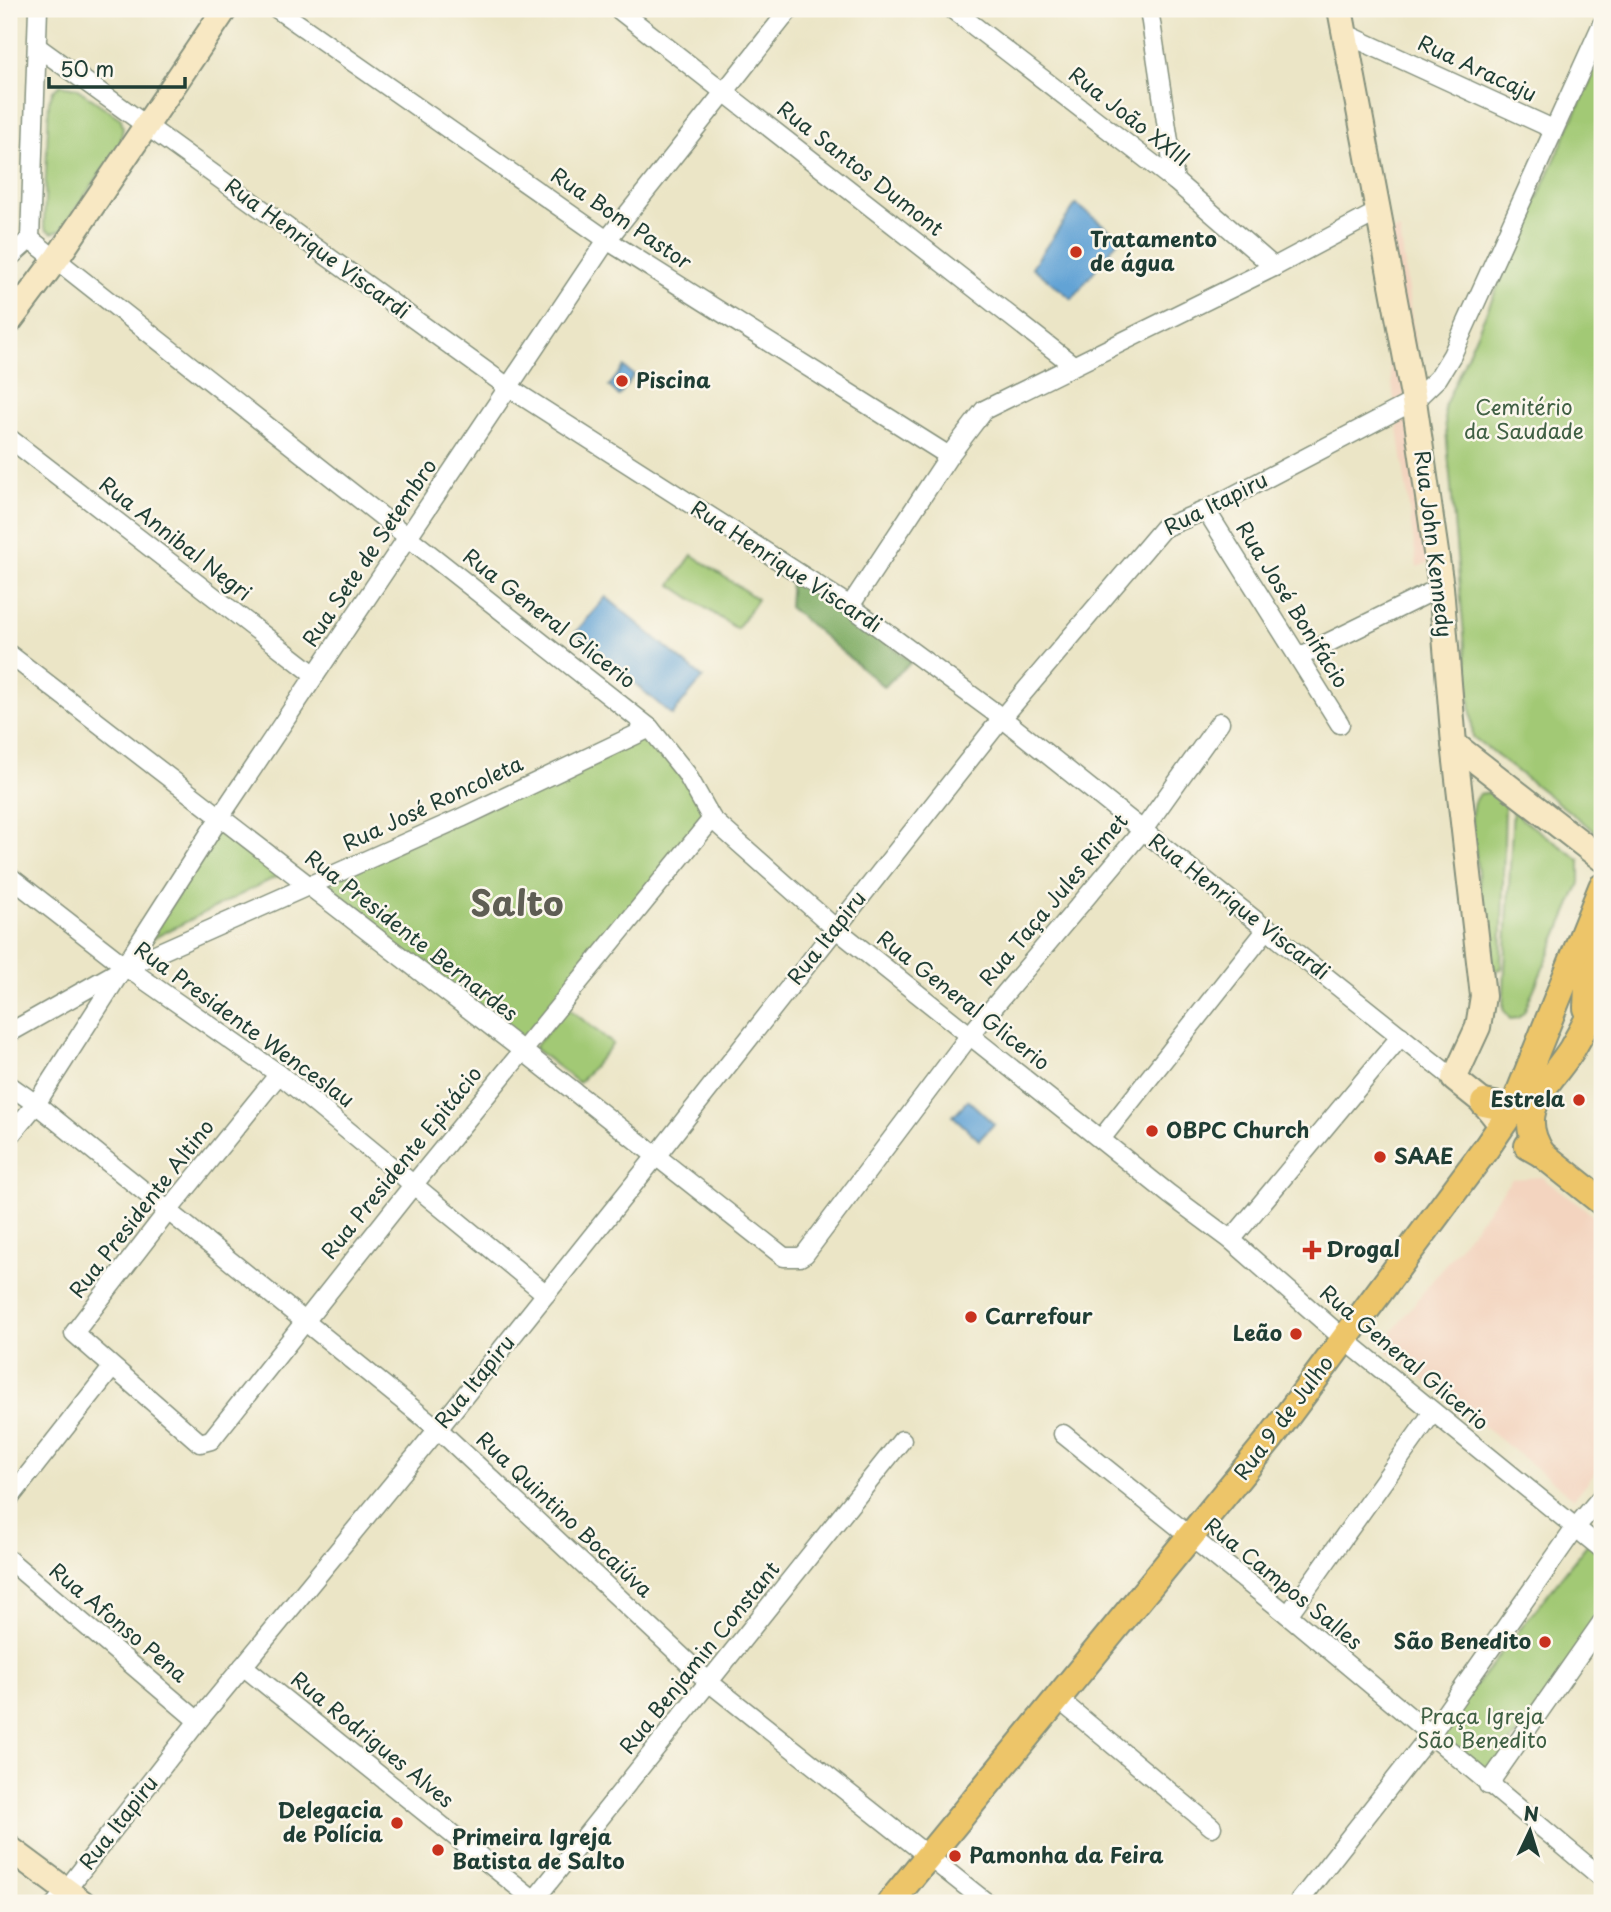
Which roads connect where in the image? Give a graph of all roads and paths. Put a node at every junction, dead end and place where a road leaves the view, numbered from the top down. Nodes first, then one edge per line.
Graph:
1 (38, 9) edge
2 (225, 9) edge
3 (277, 9) edge
4 (618, 9) edge
5 (790, 9) edge
6 (952, 9) edge
7 (1149, 9) edge
8 (1342, 21) edge
9 (1602, 24) edge
10 (38, 48) junction
11 (725, 91) junction
12 (147, 125) junction
13 (1553, 129) junction
14 (1175, 181) junction
15 (1379, 211) junction
16 (30, 239) junction
17 (607, 240) junction
18 (9, 258) edge
19 (57, 258) junction
20 (1274, 267) junction
21 (9, 322) edge
22 (1073, 365) junction
23 (508, 387) junction
24 (1414, 401) junction
25 (9, 438) edge
26 (949, 456) junction
27 (1206, 510) junction
28 (408, 537) junction
29 (1441, 587) junction
30 (850, 606) junction
31 (9, 654) edge
32 (1299, 657) junction
33 (316, 674) junction
34 (1002, 718) junction
35 (1220, 722) dead end
36 (1340, 724) dead end
37 (650, 728) junction
38 (1454, 744) junction
39 (1504, 782) junction
40 (1461, 802) junction
41 (220, 817) junction
42 (712, 819) junction
43 (1143, 830) junction
44 (1602, 859) edge
45 (9, 876) edge
46 (309, 886) junction
47 (1602, 887) edge
48 (835, 928) junction
49 (1268, 928) junction
50 (1602, 952) edge
51 (126, 967) junction
52 (1602, 990) edge
53 (1586, 1023) junction
54 (9, 1033) edge
55 (970, 1035) junction
56 (1401, 1036) junction
57 (523, 1051) junction
58 (279, 1074) junction
59 (1454, 1079) junction
60 (9, 1085) edge
61 (1484, 1103) joint
62 (36, 1104) junction
63 (1507, 1122) junction
64 (9, 1137) edge
65 (1101, 1139) junction
66 (1542, 1154) junction
67 (657, 1156) junction
68 (414, 1184) junction
69 (1602, 1202) edge
70 (168, 1211) junction
71 (1231, 1240) junction
72 (784, 1257) joint
73 (546, 1294) junction
74 (303, 1321) junction
75 (1344, 1339) junction
76 (112, 1368) junction
77 (1433, 1412) junction
78 (438, 1429) junction
79 (1063, 1434) dead end
80 (902, 1440) dead end
81 (1602, 1496) edge
82 (9, 1499) edge
83 (1576, 1527) junction
84 (1190, 1537) junction
85 (1602, 1549) edge
86 (9, 1560) edge
87 (1288, 1615) junction
88 (1602, 1622) edge
89 (243, 1665) junction
90 (709, 1683) junction
91 (1057, 1698) junction
92 (198, 1721) junction
93 (1430, 1735) junction
94 (1488, 1785) junction
95 (1213, 1828) dead end
96 (9, 1848) edge
97 (928, 1856) junction
98 (1602, 1878) edge
99 (69, 1899) edge
100 (535, 1902) edge
101 (890, 1903) edge
102 (987, 1903) edge
103 (1298, 1903) edge

1 - 10 street
2 - 12 street
3 - 17 street, Rua Bom Pastor
4 - 11 street, Rua Santos Dumont
5 - 11 street, Rua Sete de Setembro
6 - 14 street, Rua João XXIII
7 - 14 street
8 - 13 street, Rua Aracaju
8 - 15 street, Rua John Kennedy
9 - 13 street, Rua Itapiru
10 - 12 street, Rua Henrique Viscardi
10 - 16 street
11 - 17 street, Rua Sete de Setembro
11 - 22 street, Rua Santos Dumont
12 - 19 street
12 - 23 street, Rua Henrique Viscardi
13 - 24 street, Rua Itapiru
14 - 20 street, Rua João XXIII
15 - 20 street
15 - 24 street, Rua John Kennedy
16 - 18 street
16 - 19 street, Rua General Glicerio
17 - 23 street, Rua Sete de Setembro
17 - 26 street, Rua Bom Pastor
19 - 21 street
19 - 28 street, Rua General Glicerio
20 - 22 street
22 - 26 street
23 - 28 street, Rua Sete de Setembro
23 - 30 street, Rua Henrique Viscardi
24 - 27 street, Rua Itapiru
24 - 29 street, Rua John Kennedy
25 - 33 street, Rua Annibal Negri
26 - 30 street
27 - 32 street, Rua José Bonifácio
27 - 34 street, Rua Itapiru
28 - 33 street, Rua Sete de Setembro
28 - 37 street, Rua General Glicerio
29 - 32 street
29 - 38 street, Rua John Kennedy
30 - 34 street, Rua Henrique Viscardi
31 - 41 street, Rua Presidente Bernardes
32 - 36 street, Rua José Bonifácio
33 - 41 street, Rua Sete de Setembro
34 - 43 street, Rua Henrique Viscardi
34 - 48 street, Rua Itapiru
35 - 43 street, Rua Taça Jules Rimet
37 - 42 street, Rua General Glicerio
37 - 46 street, Rua José Roncoleta
38 - 39 street
38 - 40 street, Rua John Kennedy
39 - 40 street
39 - 44 street
40 - 59 street, Rua John Kennedy
41 - 46 street, Rua Presidente Bernardes
41 - 51 street, Rua Sete de Setembro
42 - 48 street, Rua General Glicerio
42 - 57 street, Rua Presidente Epitácio
43 - 49 street, Rua Henrique Viscardi
43 - 55 street, Rua Taça Jules Rimet
45 - 51 street, Rua Presidente Wenceslau
46 - 51 street, Rua José Roncoleta
46 - 57 street, Rua Presidente Bernardes
47 - 63 main road, Rua 9 de Julho
48 - 55 street, Rua General Glicerio
48 - 67 street, Rua Itapiru
49 - 56 street, Rua Henrique Viscardi
49 - 65 street
50 - 53 main road
51 - 54 street, Rua José Roncoleta
51 - 58 street, Rua Presidente Wenceslau
51 - 62 street, Rua Sete de Setembro
52 - 53 main road, Rua 9 de Julho
53 - 63 main road, Rua 9 de Julho
55 - 65 street, Rua General Glicerio
55 - 72 street, Rua Taça Jules Rimet
56 - 59 street, Rua Henrique Viscardi
56 - 71 street
57 - 67 street, Rua Presidente Bernardes
57 - 68 street, Rua Presidente Epitácio
58 - 68 street, Rua Presidente Wenceslau
58 - 70 street, Rua Presidente Altino
59 - 61 street, Rua Henrique Viscardi
60 - 62 street, Rua Quintino Bocaiúva
61 - 63 main road
62 - 64 street, Rua Sete de Setembro
62 - 70 street, Rua Quintino Bocaiúva
63 - 66 main road, Rua 9 de Julho
63 - 66 main road
63 - 75 main road, Rua 9 de Julho
65 - 71 street, Rua General Glicerio
66 - 69 main road
67 - 72 street, Rua Presidente Bernardes
67 - 73 street, Rua Itapiru
68 - 73 street, Rua Presidente Wenceslau
68 - 74 street, Rua Presidente Epitácio
70 - 74 street, Rua Quintino Bocaiúva
70 - 76 street, Rua Presidente Altino
71 - 75 street, Rua General Glicerio
73 - 78 street, Rua Itapiru
74 - 76 street, Rua Presidente Epitácio
74 - 78 street, Rua Quintino Bocaiúva
75 - 77 street, Rua General Glicerio
75 - 84 main road, Rua 9 de Julho
76 - 82 street
77 - 83 street, Rua General Glicerio
77 - 87 street
78 - 89 street, Rua Itapiru
78 - 90 street, Rua Quintino Bocaiúva
79 - 84 street, Rua Campos Salles
80 - 90 street, Rua Benjamin Constant
81 - 83 street
83 - 85 street, Rua General Glicerio
83 - 93 street
84 - 87 street, Rua Campos Salles
84 - 91 main road, Rua 9 de Julho
86 - 92 street, Rua Afonso Pena
87 - 93 street, Rua Campos Salles
88 - 94 street
89 - 92 street, Rua Itapiru
89 - 100 street, Rua Rodrigues Alves
90 - 97 street, Rua Quintino Bocaiúva
90 - 100 street, Rua Benjamin Constant
91 - 95 street
91 - 97 main road, Rua 9 de Julho
92 - 99 street, Rua Itapiru
93 - 94 street, Rua Campos Salles
93 - 103 street
94 - 98 street, Rua Campos Salles
96 - 99 street
97 - 101 main road, Rua 9 de Julho
97 - 102 street, Rua Quintino Bocaiúva

